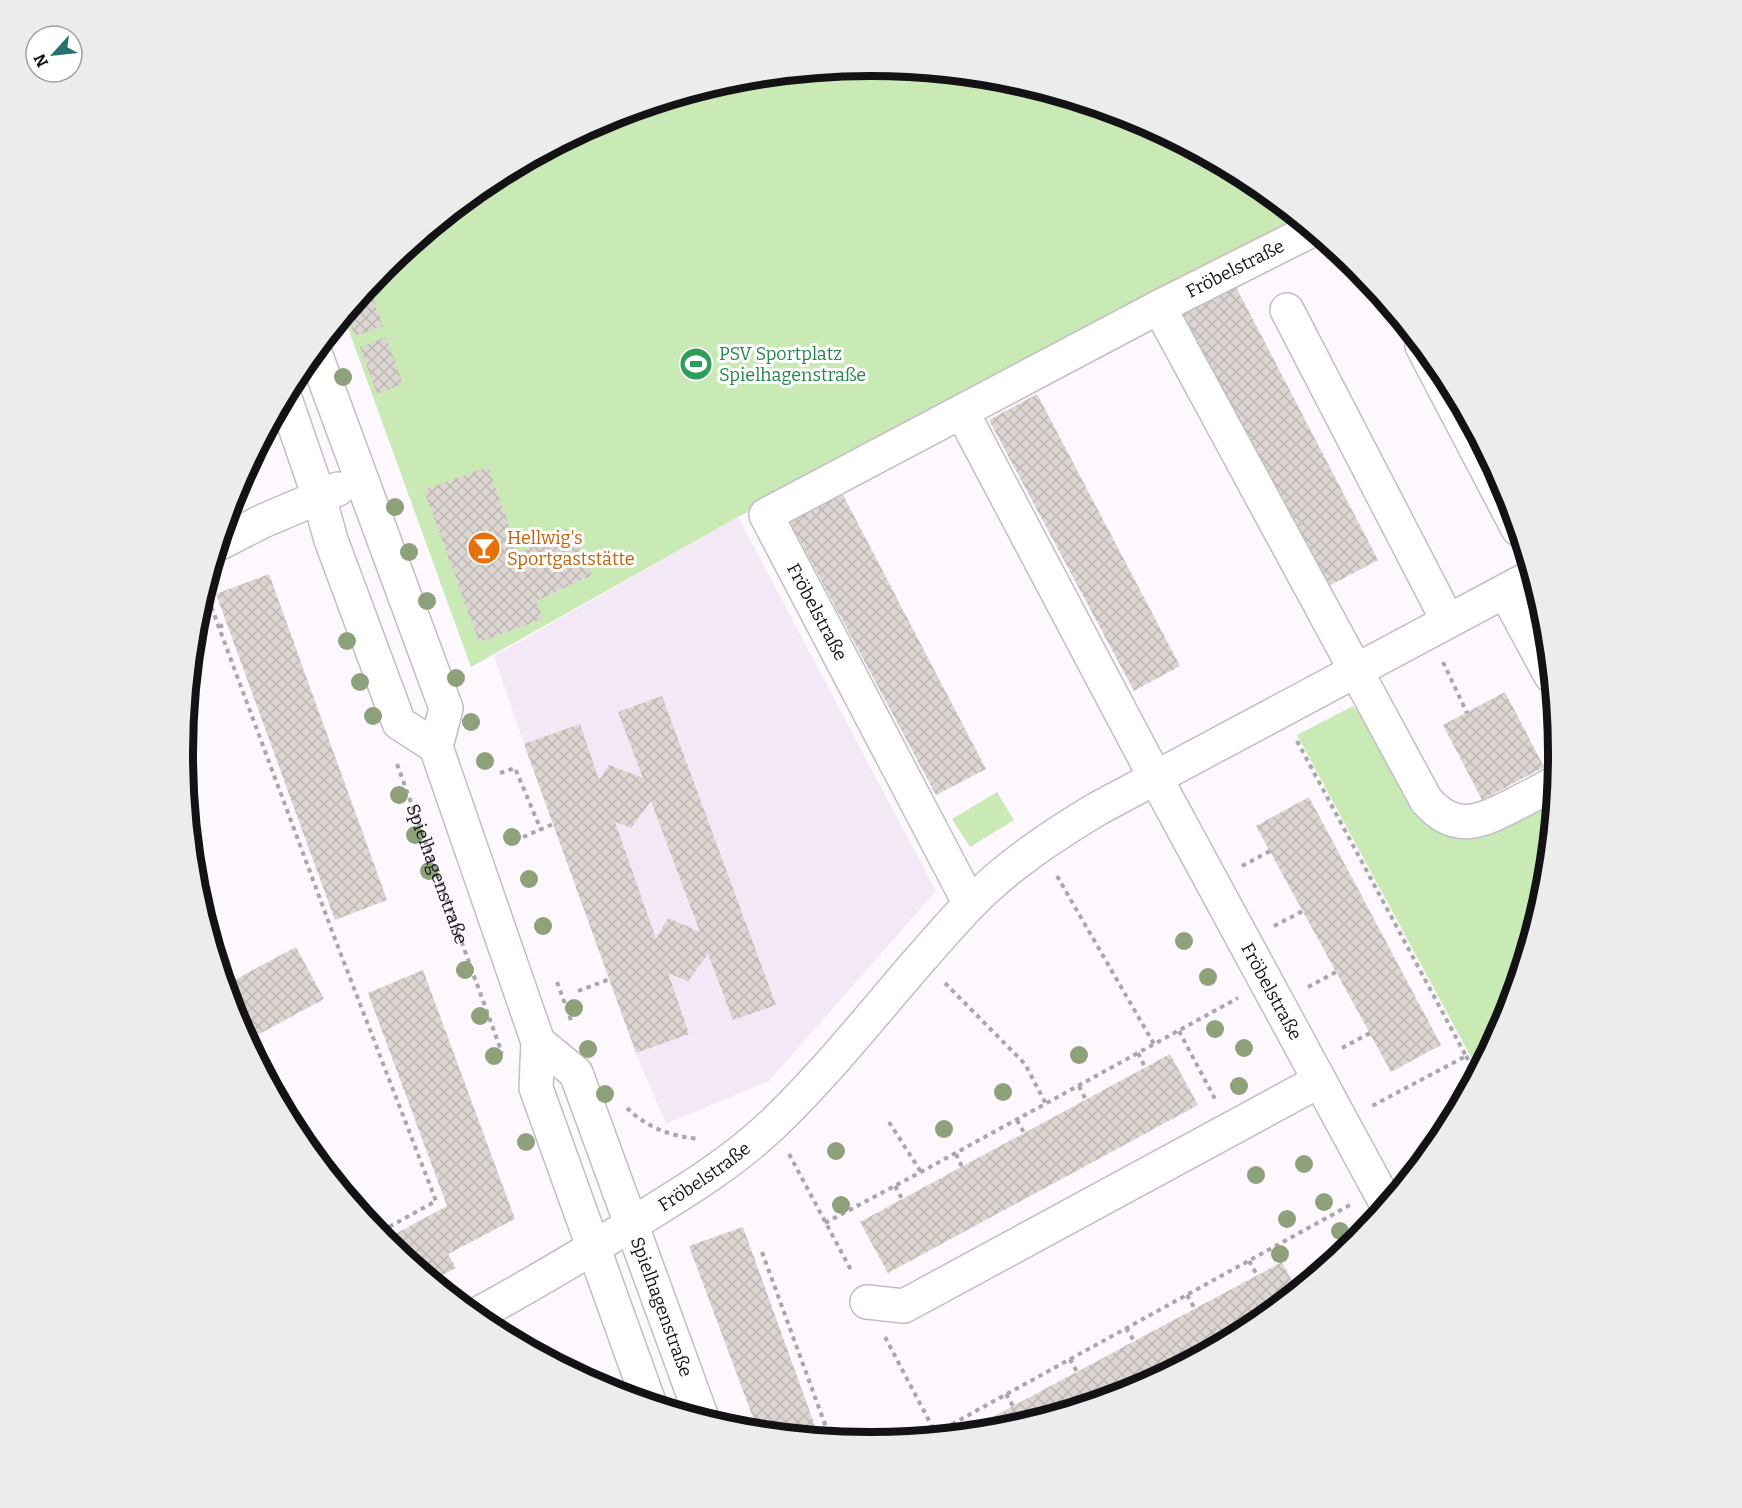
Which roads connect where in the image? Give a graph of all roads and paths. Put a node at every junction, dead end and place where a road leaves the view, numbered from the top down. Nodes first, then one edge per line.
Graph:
1 (1304, 234) edge
2 (1159, 307) junction
3 (1287, 310) dead end
4 (319, 363) edge
5 (288, 408) edge
6 (962, 412) junction
7 (1466, 429) edge
8 (1481, 458) edge
9 (363, 478) junction
10 (319, 497) junction
11 (228, 539) edge
12 (1519, 584) edge
13 (211, 605) edge
14 (1448, 621) junction
15 (227, 624) dead end
16 (219, 627) junction
17 (1538, 639) edge
18 (1438, 653) dead end
19 (1355, 671) junction
20 (252, 692) dead end
21 (244, 694) junction
22 (1281, 711) junction
23 (1467, 712) dead end
24 (436, 747) junction
25 (274, 753) dead end
26 (267, 755) junction
27 (397, 763) dead end
28 (500, 773) dead end
29 (1155, 778) junction
30 (1547, 787) edge
31 (298, 818) dead end
32 (291, 821) junction
33 (553, 824) dead end
34 (540, 830) junction
35 (523, 837) dead end
36 (1054, 871) dead end
37 (319, 878) dead end
38 (314, 879) junction
39 (970, 904) junction
40 (610, 979) dead end
41 (940, 979) dead end
42 (1267, 982) junction
43 (578, 991) dead end
44 (538, 1042) junction
45 (1154, 1044) junction
46 (1138, 1053) junction
47 (1466, 1056) junction
48 (505, 1063) dead end
49 (1145, 1067) dead end
50 (1472, 1067) edge
51 (1319, 1081) junction
52 (1078, 1086) junction
53 (1086, 1100) dead end
54 (622, 1102) dead end
55 (1046, 1104) junction
56 (1017, 1120) junction
57 (889, 1122) dead end
58 (1342, 1122) junction
59 (773, 1125) junction
60 (1024, 1133) dead end
61 (711, 1140) dead end
62 (956, 1154) junction
63 (962, 1167) dead end
64 (921, 1172) junction
65 (895, 1186) junction
66 (1383, 1197) edge
67 (902, 1199) dead end
68 (825, 1223) junction
69 (632, 1225) junction
70 (387, 1228) edge
71 (593, 1248) junction
72 (762, 1252) dead end
73 (1249, 1261) junction
74 (1257, 1275) dead end
75 (1187, 1294) junction
76 (867, 1302) junction
77 (1195, 1309) dead end
78 (485, 1310) edge
79 (1126, 1328) junction
80 (1134, 1341) dead end
81 (1070, 1359) junction
82 (1077, 1372) dead end
83 (647, 1394) edge
84 (1006, 1394) junction
85 (1013, 1406) dead end
86 (699, 1409) edge
87 (948, 1427) edge
88 (933, 1428) edge
89 (827, 1430) edge

1 - 2 street, Fröbelstraße
2 - 6 street, Fröbelstraße
2 - 19 street
3 - 14 street
4 - 9 street
5 - 10 street
6 - 29 street, Fröbelstraße
6 - 39 street, Fröbelstraße
7 - 8 street
9 - 10 street
9 - 24 street
10 - 11 street
10 - 24 street
12 - 14 street, Fröbelstraße
12 - 17 street, Fröbelstraße
13 - 16 path
14 - 19 street, Fröbelstraße
15 - 16 path
16 - 21 path
18 - 23 path
19 - 22 street, Fröbelstraße
19 - 30 street
20 - 21 path
21 - 26 path
22 - 29 street, Fröbelstraße
22 - 47 path
24 - 44 street
25 - 26 path
26 - 32 path
27 - 48 path, Spielhagenstraße
28 - 34 path
29 - 39 street, Fröbelstraße
29 - 42 street, Fröbelstraße
31 - 32 path
32 - 38 path
33 - 34 path
34 - 35 path
36 - 45 path
37 - 38 path
38 - 70 path
39 - 59 street, Fröbelstraße
40 - 43 path
41 - 55 path
42 - 45 path
42 - 51 street, Fröbelstraße
44 - 69 street, Spielhagenstraße
44 - 71 street
45 - 46 path
46 - 49 path
46 - 52 path
47 - 50 path
47 - 58 path
51 - 58 street, Fröbelstraße
51 - 76 street
52 - 53 path
52 - 55 path
54 - 61 path
55 - 56 path
56 - 60 path
56 - 62 path
57 - 64 path
58 - 66 street, Fröbelstraße
59 - 68 path
59 - 69 street, Fröbelstraße
62 - 63 path
62 - 64 path
64 - 65 path
65 - 67 path
65 - 68 path
66 - 73 path
68 - 76 path
69 - 71 street, Fröbelstraße
69 - 86 street, Spielhagenstraße
71 - 78 street, Fröbelstraße
71 - 83 street
72 - 89 path
73 - 74 path
73 - 75 path
75 - 77 path
75 - 79 path
76 - 88 path
79 - 80 path
79 - 81 path
81 - 82 path
81 - 84 path
84 - 85 path
84 - 87 path

